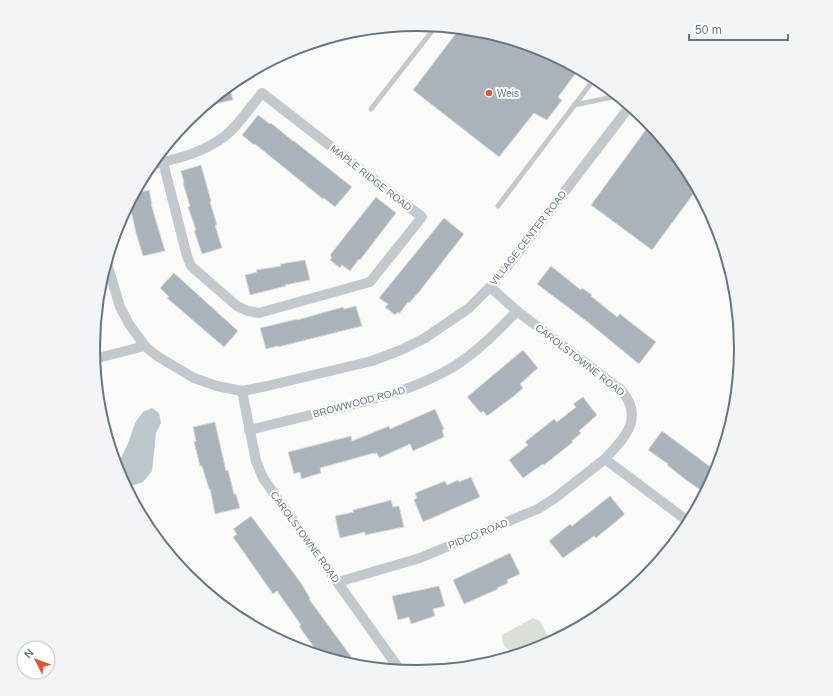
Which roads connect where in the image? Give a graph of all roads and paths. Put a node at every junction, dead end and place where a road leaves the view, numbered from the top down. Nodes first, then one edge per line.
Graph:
1 (432, 32) edge
2 (591, 83) edge
3 (610, 98) edge
4 (574, 105) junction
5 (371, 109) dead end
6 (627, 111) edge
7 (164, 157) edge
8 (162, 160) edge
9 (498, 206) dead end
10 (109, 270) edge
11 (490, 287) junction
12 (517, 311) junction
13 (145, 346) junction
14 (100, 357) edge
15 (242, 391) junction
16 (249, 430) junction
17 (605, 459) junction
18 (684, 518) edge
19 (338, 582) junction
20 (396, 664) edge

1 - 5 lane
2 - 4 lane
3 - 4 lane
4 - 9 lane
6 - 11 street, VILLAGE CENTER ROAD
7 - 8 street, MAPLE RIDGE ROAD
10 - 13 street
11 - 12 street, CAROLSTOWNE ROAD
11 - 15 street, VILLAGE CENTER ROAD
12 - 16 street, BROWWOOD ROAD
12 - 17 street, CAROLSTOWNE ROAD
13 - 14 street
13 - 15 street
15 - 16 street, CAROLSTOWNE ROAD
16 - 19 street, CAROLSTOWNE ROAD
17 - 18 street
17 - 19 street, PIDCO ROAD
19 - 20 street, CAROLSTOWNE ROAD

